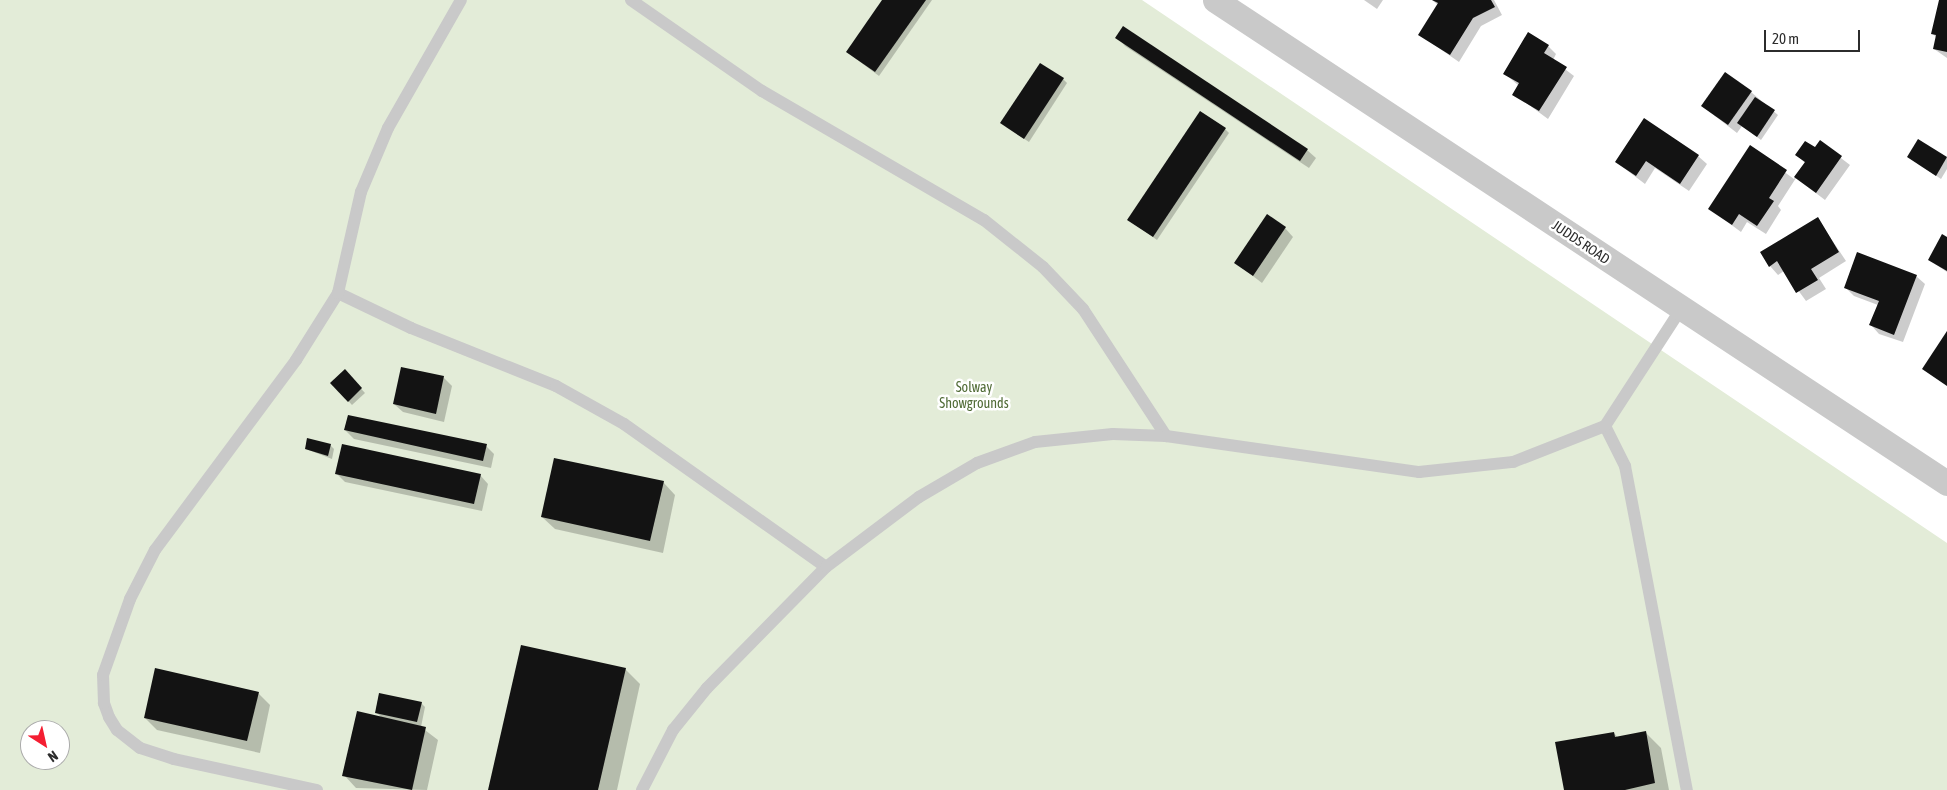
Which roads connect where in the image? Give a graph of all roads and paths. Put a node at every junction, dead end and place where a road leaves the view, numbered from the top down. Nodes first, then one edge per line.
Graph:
1 (461, 0) edge
2 (631, 0) edge
3 (1215, 0) edge
4 (338, 292) junction
5 (1681, 309) junction
6 (1606, 426) junction
7 (1166, 436) junction
8 (1947, 484) edge
9 (826, 567) junction
10 (316, 790) edge
11 (642, 790) edge
12 (1687, 790) edge

1 - 4 lane
2 - 7 lane
3 - 5 street, JUDDS ROAD
4 - 9 lane
4 - 10 lane
5 - 6 lane
5 - 8 street, JUDDS ROAD
6 - 7 lane
6 - 12 lane
7 - 9 lane
9 - 11 lane

